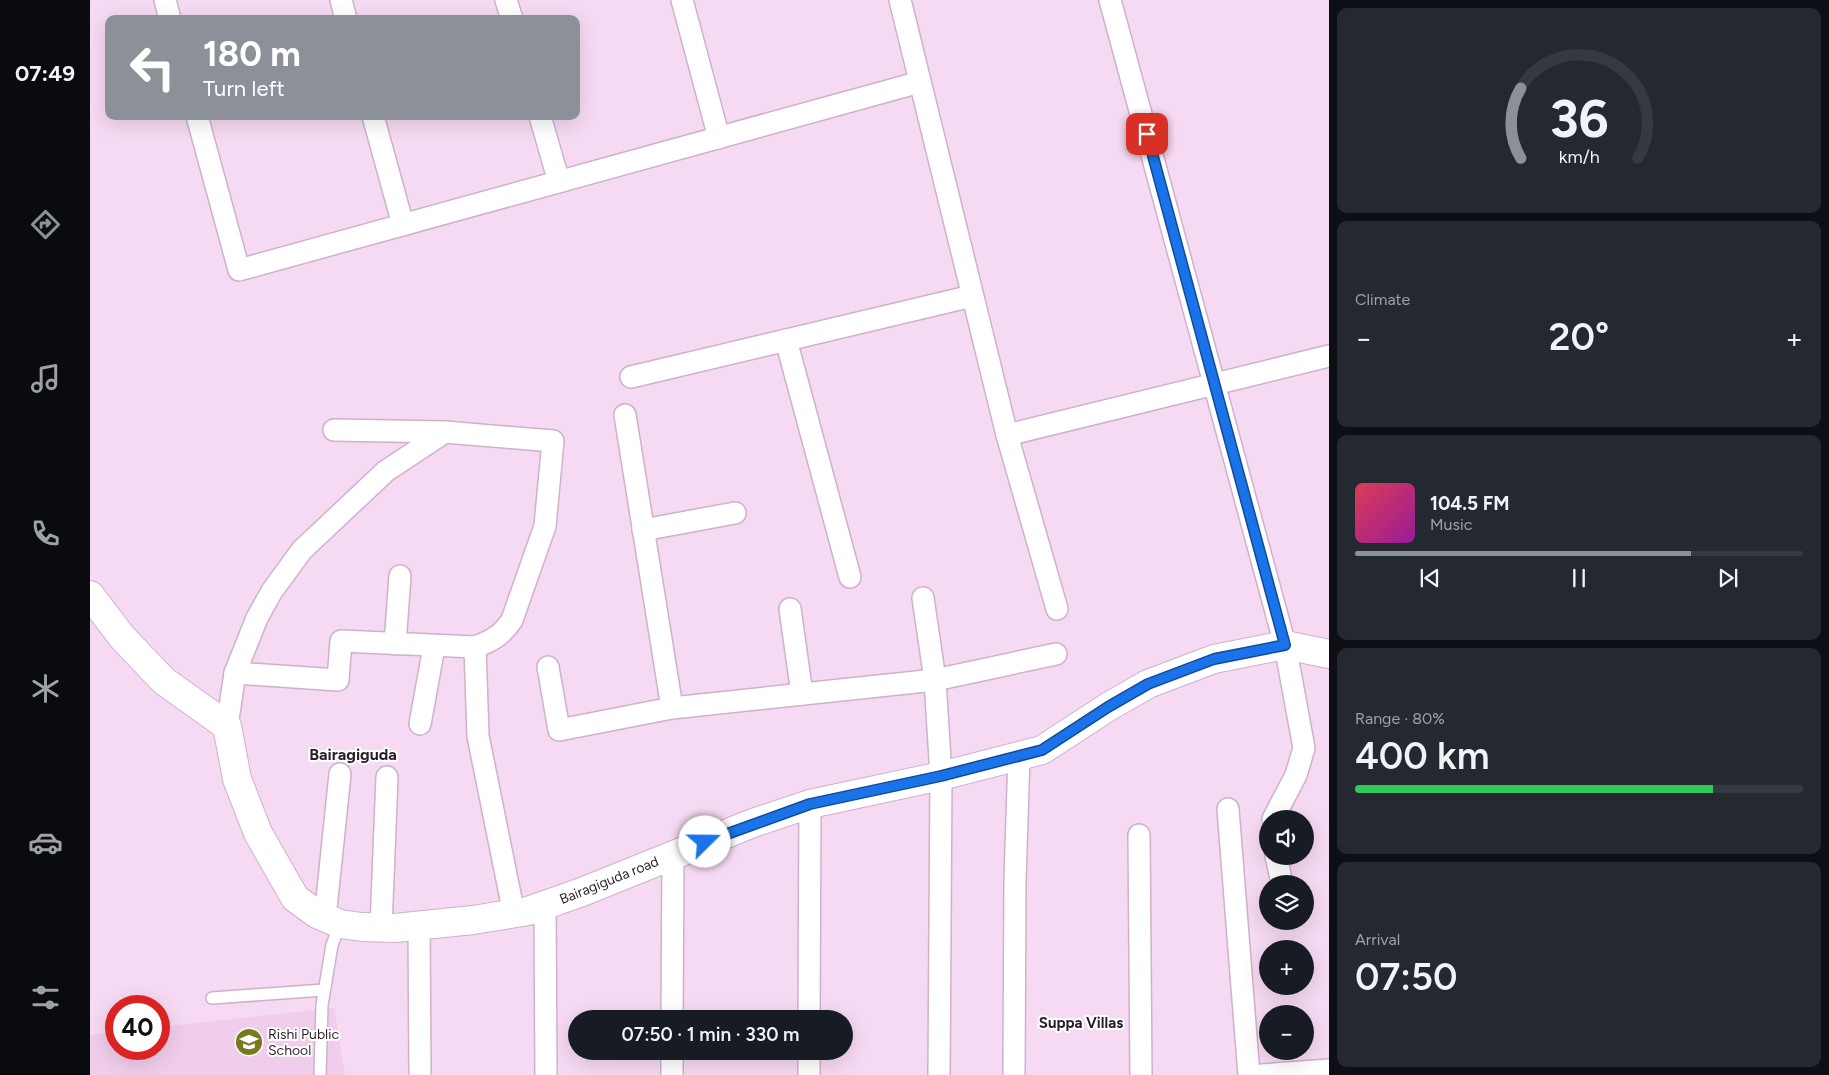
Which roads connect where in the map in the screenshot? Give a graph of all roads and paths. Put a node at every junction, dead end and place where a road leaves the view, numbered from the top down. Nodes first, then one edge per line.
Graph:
1 (164, 0) edge
2 (341, 0) edge
3 (506, 0) edge
4 (682, 0) edge
5 (900, 0) edge
6 (1110, 0) edge
7 (169, 15) edge
8 (345, 15) edge
9 (511, 15) edge
10 (920, 82) junction
11 (198, 120) edge
12 (374, 120) edge
13 (541, 120) edge
14 (719, 138) junction
15 (559, 182) junction
16 (403, 225) junction
17 (972, 296) junction
18 (786, 340) junction
19 (1329, 356) edge
20 (631, 377) dead end
21 (1214, 384) junction
22 (624, 415) dead end
23 (334, 430) dead end
24 (445, 432) junction
25 (1006, 435) junction
26 (736, 513) dead end
27 (642, 530) junction
28 (400, 576) dead end
29 (850, 577) dead end
30 (90, 595) edge
31 (923, 598) dead end
32 (790, 609) dead end
33 (1057, 609) dead end
34 (395, 644) junction
35 (1285, 645) junction
36 (434, 647) junction
37 (474, 647) junction
38 (1056, 654) dead end
39 (1329, 654) edge
40 (548, 667) dead end
41 (235, 673) junction
42 (935, 680) junction
43 (802, 694) junction
44 (672, 708) junction
45 (420, 724) dead end
46 (227, 726) junction
47 (1019, 756) junction
48 (340, 774) dead end
49 (941, 776) junction
50 (387, 777) dead end
51 (810, 804) junction
52 (1228, 809) dead end
53 (1278, 810) edge
54 (1139, 834) dead end
55 (673, 855) junction
56 (545, 906) junction
57 (514, 914) junction
58 (333, 921) junction
59 (419, 925) junction
60 (381, 928) junction
61 (324, 990) junction
62 (212, 998) dead end
63 (672, 1010) edge
64 (809, 1010) edge
65 (672, 1060) edge
66 (809, 1060) edge
67 (1329, 1070) edge
68 (320, 1075) edge
69 (420, 1075) edge
70 (546, 1075) edge
71 (672, 1075) edge
72 (809, 1075) edge
73 (938, 1075) edge
74 (1014, 1075) edge
75 (1141, 1075) edge
76 (1249, 1075) edge
77 (1262, 1075) edge

1 - 7 street
2 - 8 street
3 - 9 street
4 - 14 street
5 - 10 street
6 - 21 street
10 - 14 street
10 - 17 street
11 - 16 street
12 - 16 street
13 - 15 street
14 - 15 street
15 - 16 street
17 - 18 street
17 - 25 street
18 - 20 street
18 - 29 street
19 - 21 street
21 - 25 street
21 - 35 street
22 - 27 street
23 - 24 street
24 - 37 street
24 - 41 street
25 - 33 street
26 - 27 street
27 - 44 street
28 - 34 street
30 - 46 street
31 - 42 street
32 - 43 street
34 - 36 street
34 - 41 street
35 - 39 street, Bairagiguda road
35 - 47 street, Bairagiguda road
35 - 53 street
36 - 37 street
36 - 45 street
37 - 57 street
38 - 42 street
40 - 44 street
41 - 46 street
42 - 43 street
42 - 49 street
43 - 44 street
46 - 58 street, Bairagiguda road
47 - 49 street, Bairagiguda road
47 - 74 street
48 - 58 street
49 - 51 street, Bairagiguda road
49 - 73 street
50 - 60 street
51 - 55 street, Bairagiguda road
51 - 64 street
52 - 76 street
54 - 75 street
55 - 56 street, Bairagiguda road
55 - 63 street
56 - 57 street, Bairagiguda road
56 - 70 street
57 - 59 street, Bairagiguda road
58 - 60 street, Bairagiguda road
58 - 61 lane
59 - 60 street, Bairagiguda road
59 - 69 street
61 - 62 lane
61 - 68 lane
65 - 71 street
66 - 72 street
67 - 77 street

